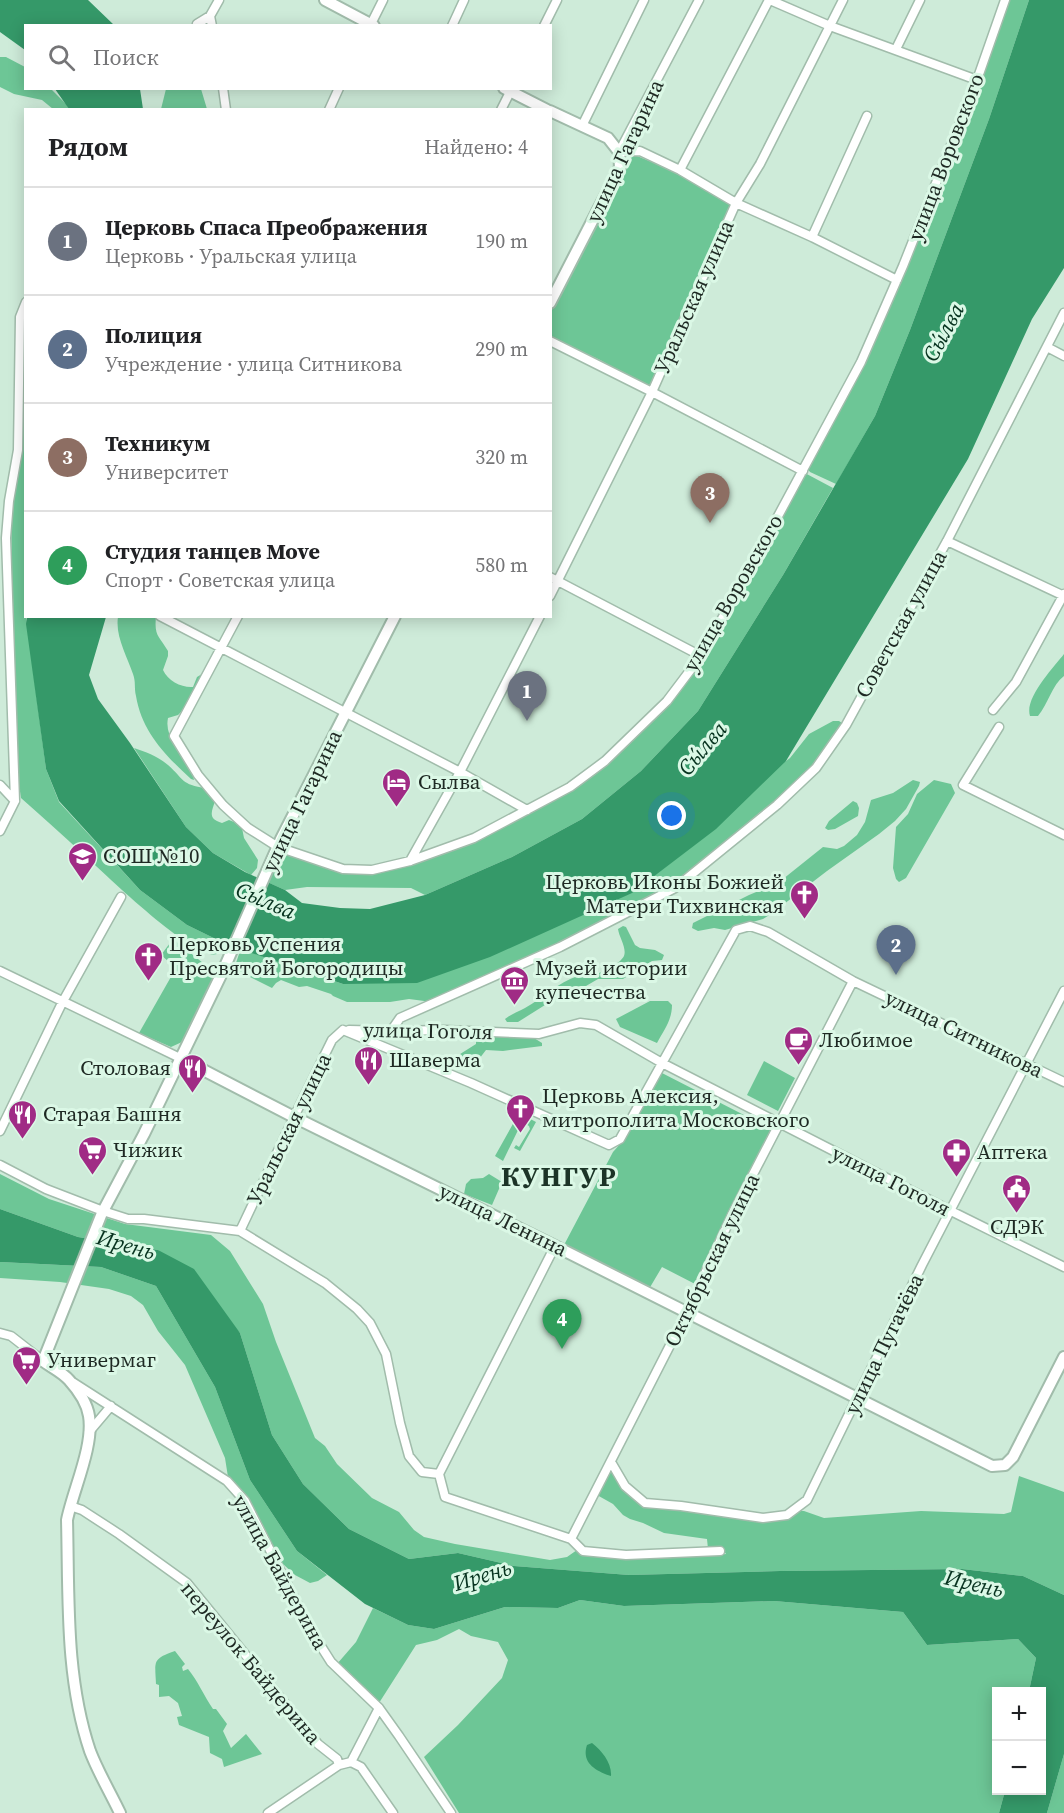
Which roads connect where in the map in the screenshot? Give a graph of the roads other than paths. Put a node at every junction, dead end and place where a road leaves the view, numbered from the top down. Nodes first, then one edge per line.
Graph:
1 (219, 0) edge
2 (326, 0) edge
3 (383, 0) edge
4 (464, 0) edge
5 (557, 0) edge
6 (644, 0) edge
7 (699, 0) edge
8 (773, 0) edge
9 (843, 0) edge
10 (920, 0) edge
11 (1005, 0) edge
12 (210, 16) junction
13 (197, 24) dead end
14 (212, 24) edge
15 (370, 24) edge
16 (372, 24) edge
17 (453, 24) edge
18 (545, 24) edge
19 (830, 26) junction
20 (896, 49) junction
21 (977, 80) junction
22 (223, 90) edge
23 (338, 90) edge
24 (509, 90) edge
25 (226, 108) edge
26 (330, 108) edge
27 (502, 108) edge
28 (545, 108) edge
29 (552, 111) edge
30 (867, 116) dead end
31 (582, 126) junction
32 (619, 152) junction
33 (680, 170) junction
34 (736, 203) junction
35 (812, 237) junction
36 (897, 280) junction
37 (552, 299) edge
38 (24, 307) edge
39 (1064, 313) edge
40 (552, 342) edge
41 (1047, 347) junction
42 (1064, 356) edge
43 (652, 392) junction
44 (803, 471) junction
45 (3, 536) edge
46 (947, 541) junction
47 (554, 579) edge
48 (1064, 595) edge
49 (164, 618) edge
50 (237, 618) edge
51 (394, 618) edge
52 (539, 618) edge
53 (220, 649) junction
54 (701, 656) junction
55 (993, 710) dead end
56 (346, 712) junction
57 (999, 727) dead end
58 (460, 772) junction
59 (0, 784) edge
60 (15, 801) junction
61 (527, 810) junction
62 (0, 831) edge
63 (1064, 835) edge
64 (278, 847) junction
65 (410, 861) junction
66 (121, 897) dead end
67 (0, 971) edge
68 (853, 981) junction
69 (1064, 992) edge
70 (62, 1003) junction
71 (343, 1030) junction
72 (391, 1031) junction
73 (180, 1058) junction
74 (662, 1063) junction
75 (1027, 1065) junction
76 (1064, 1082) edge
77 (294, 1117) junction
78 (780, 1124) junction
79 (0, 1131) edge
80 (0, 1165) edge
81 (951, 1211) junction
82 (103, 1212) junction
83 (240, 1231) junction
84 (555, 1246) junction
85 (1064, 1267) edge
86 (687, 1312) junction
87 (0, 1333) edge
88 (1064, 1357) edge
89 (43, 1361) junction
90 (67, 1378) junction
91 (857, 1399) junction
92 (111, 1406) junction
93 (89, 1432) junction
94 (610, 1462) junction
95 (440, 1474) junction
96 (70, 1506) junction
97 (571, 1539) junction
98 (720, 1551) dead end
99 (379, 1708) junction
100 (351, 1762) junction
101 (339, 1765) junction
102 (120, 1813) edge
103 (268, 1813) edge
104 (393, 1813) edge
105 (451, 1813) edge

1 - 12 street
2 - 15 main road
3 - 16 street
4 - 17 street
5 - 18 street
6 - 31 street
7 - 32 street, улица Гагарина
8 - 19 street
8 - 33 street
9 - 19 street, Уральская улица
10 - 20 street
11 - 21 street, улица Воровского
12 - 13 street
12 - 14 street
19 - 20 street
19 - 34 street, Уральская улица
20 - 21 street
21 - 36 street, улица Воровского
22 - 25 street
23 - 26 street
24 - 27 street
24 - 28 main road
29 - 31 main road
30 - 35 street
31 - 32 main road
32 - 33 street
32 - 37 main road, улица Гагарина
33 - 34 street
34 - 35 street
34 - 43 street, Уральская улица
35 - 36 street
36 - 44 street, улица Воровского
38 - 45 street
39 - 41 street, Советская улица
40 - 43 street
41 - 42 street
41 - 46 street, Советская улица
43 - 44 street
43 - 47 street, Уральская улица
44 - 54 street, улица Воровского
45 - 60 street
46 - 48 street
46 - 72 street, Советская улица
47 - 54 street
48 - 55 street
49 - 53 street
50 - 53 street
51 - 56 main road, улица Гагарина
52 - 58 street
53 - 56 street
53 - 64 street, улица Воровского
54 - 61 street, улица Воровского
56 - 58 street
56 - 64 main road, улица Гагарина
57 - 63 street
58 - 61 street
58 - 65 street
59 - 60 street
60 - 62 street
61 - 65 street, улица Воровского
64 - 65 street, улица Воровского
64 - 73 main road, улица Гагарина
66 - 70 street
67 - 70 street, улица Ленина
68 - 74 street, улица Ситникова
68 - 75 street, улица Ситникова
68 - 78 street, Октябрьская улица
69 - 75 street, улица Пугачёва
70 - 73 street, улица Ленина
70 - 79 street
71 - 72 street, улица Гоголя
71 - 74 street
71 - 77 street, Уральская улица
72 - 74 street, улица Гоголя
73 - 77 main road, улица Ленина
73 - 82 main road, улица Гагарина
74 - 78 street, улица Гоголя
75 - 76 street, улица Ситникова
75 - 81 street, улица Пугачёва
77 - 83 street, Уральская улица
77 - 84 main road, улица Ленина
78 - 81 street, улица Гоголя
78 - 86 street, Октябрьская улица
80 - 82 street
81 - 85 street, улица Гоголя
81 - 91 street, улица Пугачёва
82 - 83 street
82 - 89 main road, улица Гагарина
83 - 95 street
84 - 86 main road, улица Ленина
84 - 95 street
86 - 91 main road, улица Ленина
86 - 94 street, Октябрьская улица
87 - 89 street
88 - 91 main road, улица Ленина
89 - 90 main road
90 - 92 street, улица Байдерина
90 - 93 main road
91 - 94 street, улица Пугачёва
92 - 93 street
92 - 99 street, улица Байдерина
93 - 96 main road
94 - 97 street, Октябрьская улица
95 - 97 street
96 - 101 street, переулок Байдерина
96 - 102 main road
97 - 98 street
99 - 100 street
99 - 105 street, улица Байдерина
100 - 101 street
100 - 104 street
101 - 103 street

